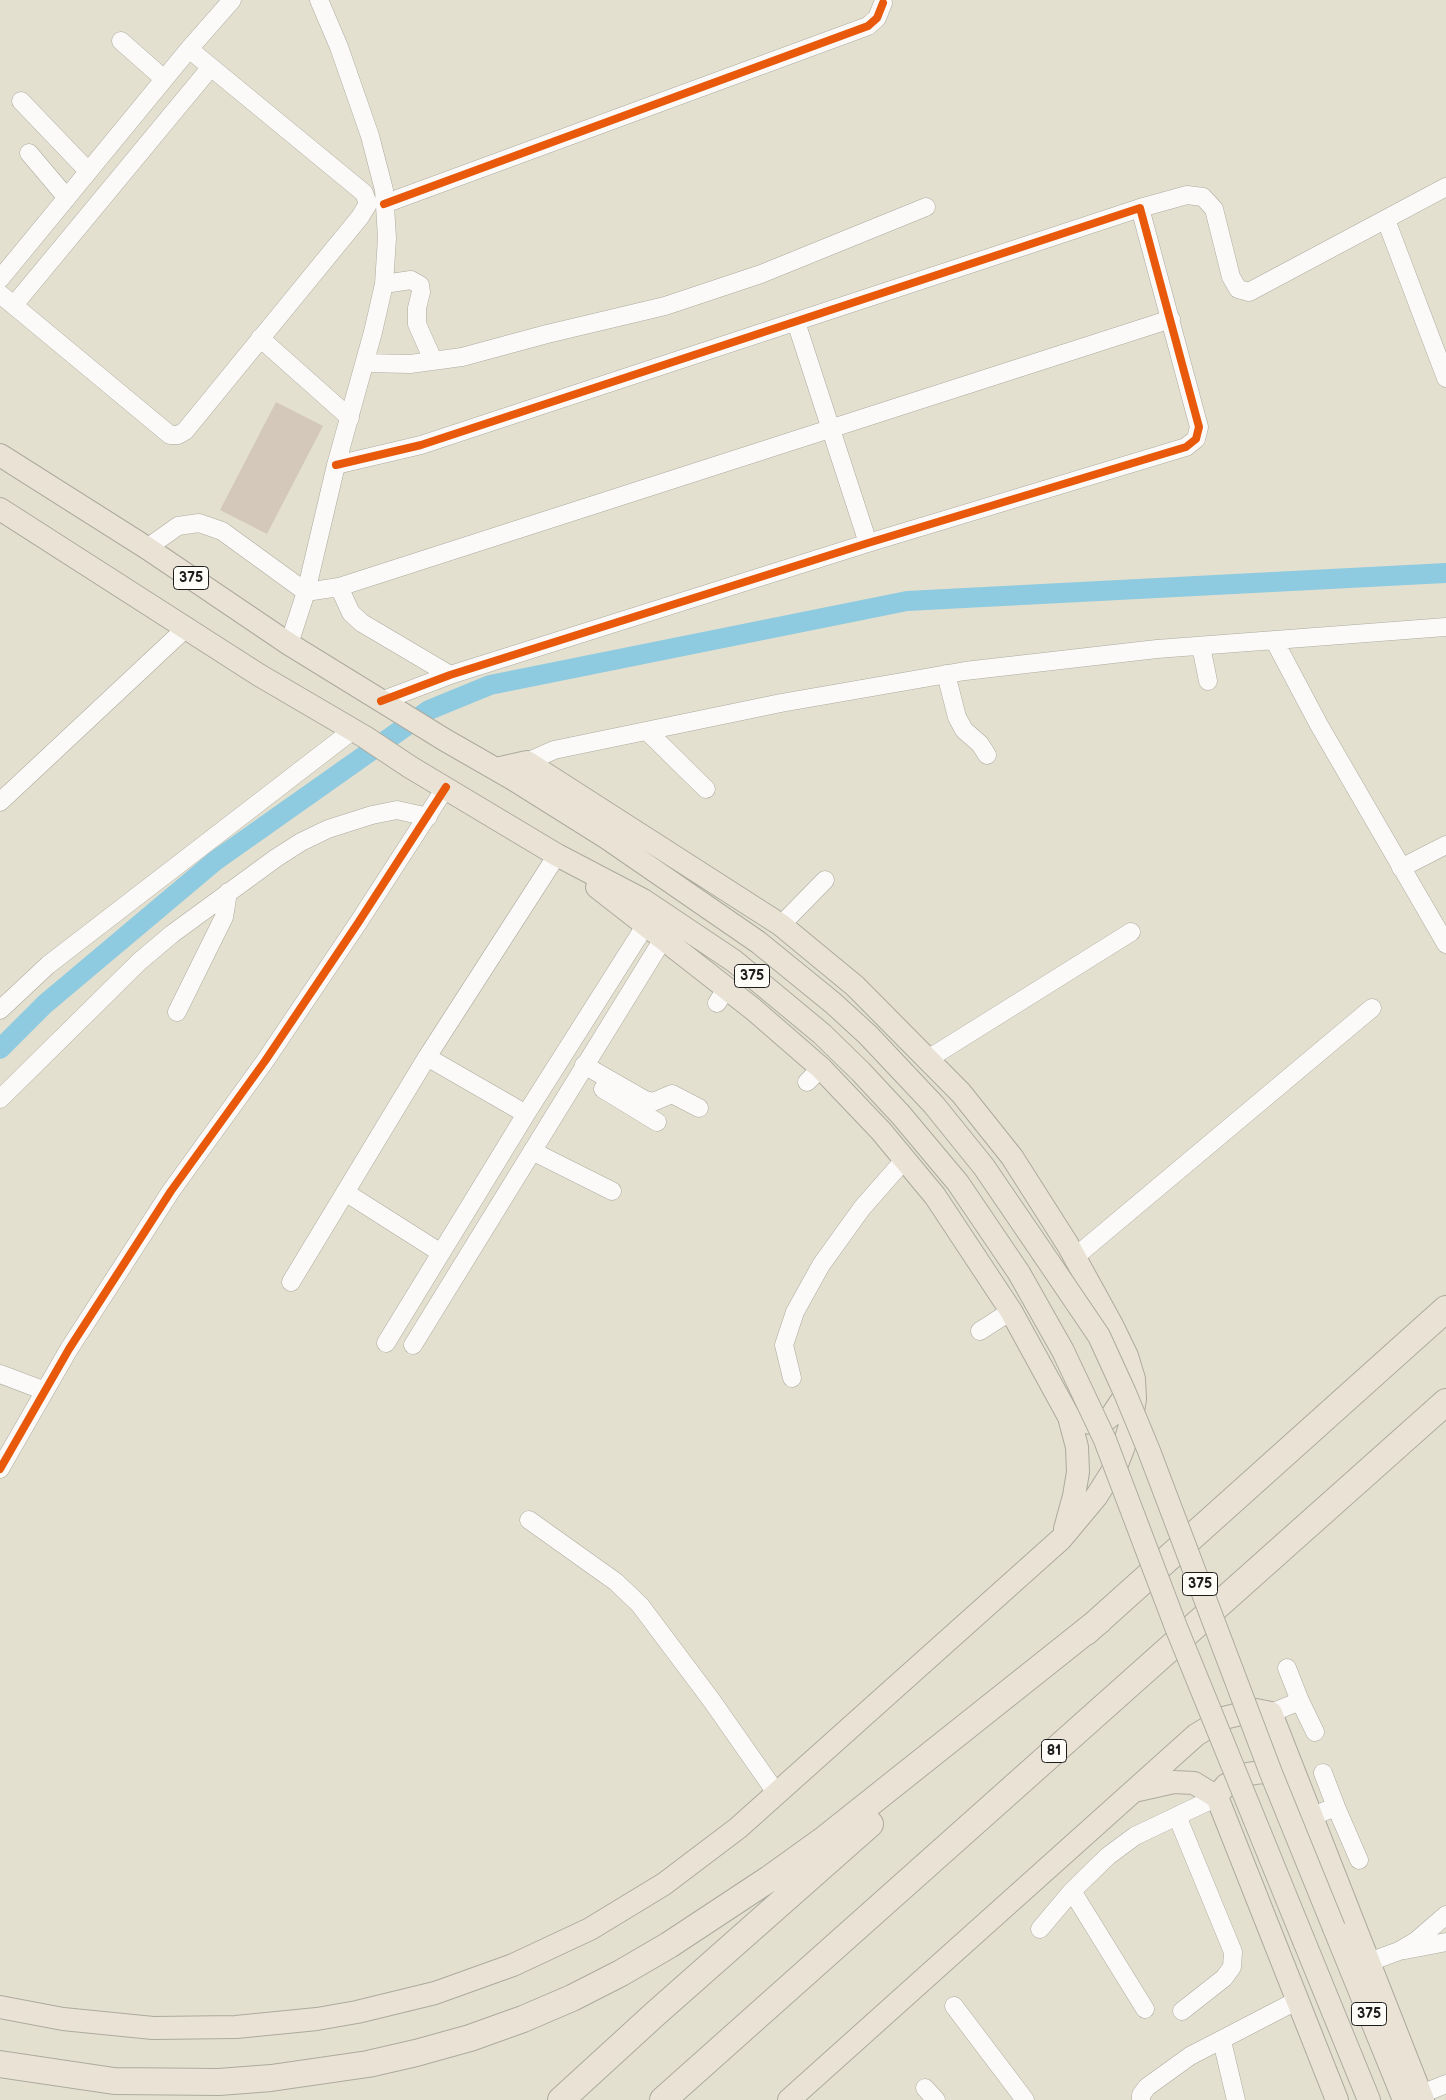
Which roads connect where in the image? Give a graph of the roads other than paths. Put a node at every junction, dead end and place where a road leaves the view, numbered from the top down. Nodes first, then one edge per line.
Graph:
1 (232, 0) edge
2 (318, 0) edge
3 (883, 3) dead end
4 (121, 41) dead end
5 (189, 49) junction
6 (211, 67) junction
7 (164, 79) junction
8 (21, 101) dead end
9 (29, 153) dead end
10 (88, 171) junction
11 (1446, 187) edge
12 (67, 198) junction
13 (384, 204) junction
14 (926, 207) dead end
15 (1140, 208) junction
16 (1386, 220) junction
17 (0, 279) edge
18 (384, 284) junction
19 (0, 294) edge
20 (14, 305) junction
21 (1171, 319) junction
22 (796, 322) junction
23 (260, 338) junction
24 (433, 360) junction
25 (365, 363) junction
26 (1446, 378) edge
27 (350, 418) junction
28 (830, 430) junction
29 (0, 455) edge
30 (336, 465) junction
31 (0, 510) edge
32 (868, 543) junction
33 (147, 548) junction
34 (339, 587) junction
35 (306, 592) junction
36 (1446, 626) edge
37 (186, 628) junction
38 (1274, 640) junction
39 (289, 644) junction
40 (1202, 646) junction
41 (450, 674) junction
42 (946, 674) junction
43 (1208, 682) dead end
44 (390, 706) junction
45 (647, 731) junction
46 (359, 734) junction
47 (987, 755) dead end
48 (527, 762) junction
49 (496, 769) junction
50 (446, 787) junction
51 (706, 789) dead end
52 (0, 802) edge
53 (428, 817) junction
54 (1446, 845) edge
55 (557, 855) junction
56 (1401, 868) junction
57 (824, 880) dead end
58 (228, 892) junction
59 (781, 925) junction
60 (1132, 932) dead end
61 (654, 933) junction
62 (1446, 944) edge
63 (1372, 1008) dead end
64 (0, 1010) edge
65 (177, 1012) dead end
66 (427, 1058) junction
67 (928, 1059) junction
68 (582, 1070) junction
69 (0, 1099) edge
70 (699, 1108) dead end
71 (526, 1114) junction
72 (657, 1122) dead end
73 (532, 1151) junction
74 (905, 1159) junction
75 (612, 1191) dead end
76 (345, 1192) junction
77 (441, 1253) junction
78 (1075, 1256) junction
79 (291, 1282) dead end
80 (1446, 1309) edge
81 (1011, 1311) junction
82 (980, 1331) dead end
83 (386, 1343) dead end
84 (413, 1345) dead end
85 (1132, 1370) junction
86 (0, 1374) edge
87 (792, 1378) dead end
88 (45, 1391) junction
89 (1446, 1402) edge
90 (1069, 1418) junction
91 (0, 1469) edge
92 (529, 1520) dead end
93 (1061, 1539) junction
94 (1100, 1620) junction
95 (1287, 1668) dead end
96 (1300, 1701) junction
97 (1271, 1713) junction
98 (1315, 1732) dead end
99 (1323, 1773) dead end
100 (1298, 1781) junction
101 (1133, 1791) junction
102 (777, 1794) junction
103 (1218, 1797) junction
104 (1336, 1807) junction
105 (1177, 1816) junction
106 (1312, 1816) junction
107 (1359, 1860) dead end
108 (1072, 1891) junction
109 (1446, 1915) edge
110 (1040, 1929) dead end
111 (1446, 1942) edge
112 (1399, 1951) junction
113 (1369, 1962) junction
114 (1298, 2000) junction
115 (954, 2006) dead end
116 (0, 2007) edge
117 (1145, 2009) dead end
118 (1182, 2012) dead end
119 (1222, 2041) junction
120 (0, 2064) edge
121 (1446, 2084) edge
122 (1416, 2098) edge
123 (561, 2100) edge
124 (663, 2100) edge
125 (789, 2100) edge
126 (1025, 2100) edge
127 (1141, 2100) edge
128 (1236, 2100) edge
129 (1337, 2100) edge
130 (1369, 2100) edge

1 - 5 street
2 - 13 street
3 - 13 street
4 - 7 street
5 - 6 street
5 - 7 street
6 - 20 street
6 - 23 street
7 - 10 street
8 - 10 street
9 - 12 street
10 - 12 street
11 - 16 street
12 - 17 street
13 - 18 street
14 - 24 street
15 - 16 street
15 - 21 street
15 - 22 street
16 - 26 street
18 - 24 street
18 - 25 street
19 - 20 street
20 - 23 street
21 - 28 street
21 - 32 street
22 - 28 street
22 - 30 street
23 - 27 street
24 - 25 street
25 - 27 street
27 - 30 street
28 - 32 street
28 - 34 street
29 - 33 main road, 375
30 - 35 street
31 - 37 main road, 375
32 - 41 street
33 - 35 street
33 - 39 main road, 375
34 - 35 street
34 - 41 street
35 - 39 street
36 - 38 street
37 - 46 main road, 375
37 - 52 street
38 - 40 street
38 - 56 street
39 - 44 main road, 375
40 - 42 street
40 - 43 street
41 - 44 street
42 - 45 street
42 - 47 street
44 - 49 main road, 375
45 - 48 street
45 - 51 street
46 - 50 main road, 375
46 - 64 street
48 - 49 main road
48 - 59 main road
49 - 122 main road, 375, bridge
50 - 53 street
50 - 55 main road, 375
53 - 58 street
53 - 88 street
54 - 56 street
55 - 61 main road
55 - 66 street
55 - 130 main road, 375, bridge
56 - 62 street
57 - 59 street
58 - 65 street
58 - 69 street
59 - 67 main road
60 - 67 street
61 - 68 street
61 - 71 street
61 - 74 main road
63 - 78 street
66 - 71 street
66 - 76 street
67 - 78 main road
68 - 70 street
68 - 72 street
68 - 73 street
71 - 77 street
73 - 75 street
73 - 84 street
74 - 81 main road
74 - 87 street
76 - 77 street
76 - 79 street
77 - 83 street
78 - 85 main road
80 - 94 highway
81 - 82 street
81 - 90 main road
85 - 90 main road
85 - 93 main road
86 - 88 street
88 - 91 street
89 - 124 highway, 81
90 - 93 main road
92 - 102 street
93 - 102 main road
94 - 120 highway
94 - 123 highway
95 - 96 street
96 - 97 street
96 - 98 street
97 - 100 main road
97 - 101 main road
99 - 104 street
100 - 103 main road
100 - 106 main road, 375
101 - 103 main road
101 - 125 main road
102 - 116 main road
103 - 105 street
103 - 114 main road
104 - 106 street
104 - 107 street
105 - 108 street
105 - 118 street
106 - 113 main road, 375
108 - 110 street
108 - 117 street
109 - 112 street
111 - 112 street
112 - 113 street
113 - 122 main road, 375
114 - 119 street
114 - 129 main road
115 - 126 street
119 - 127 street
119 - 128 street
121 - 122 street

